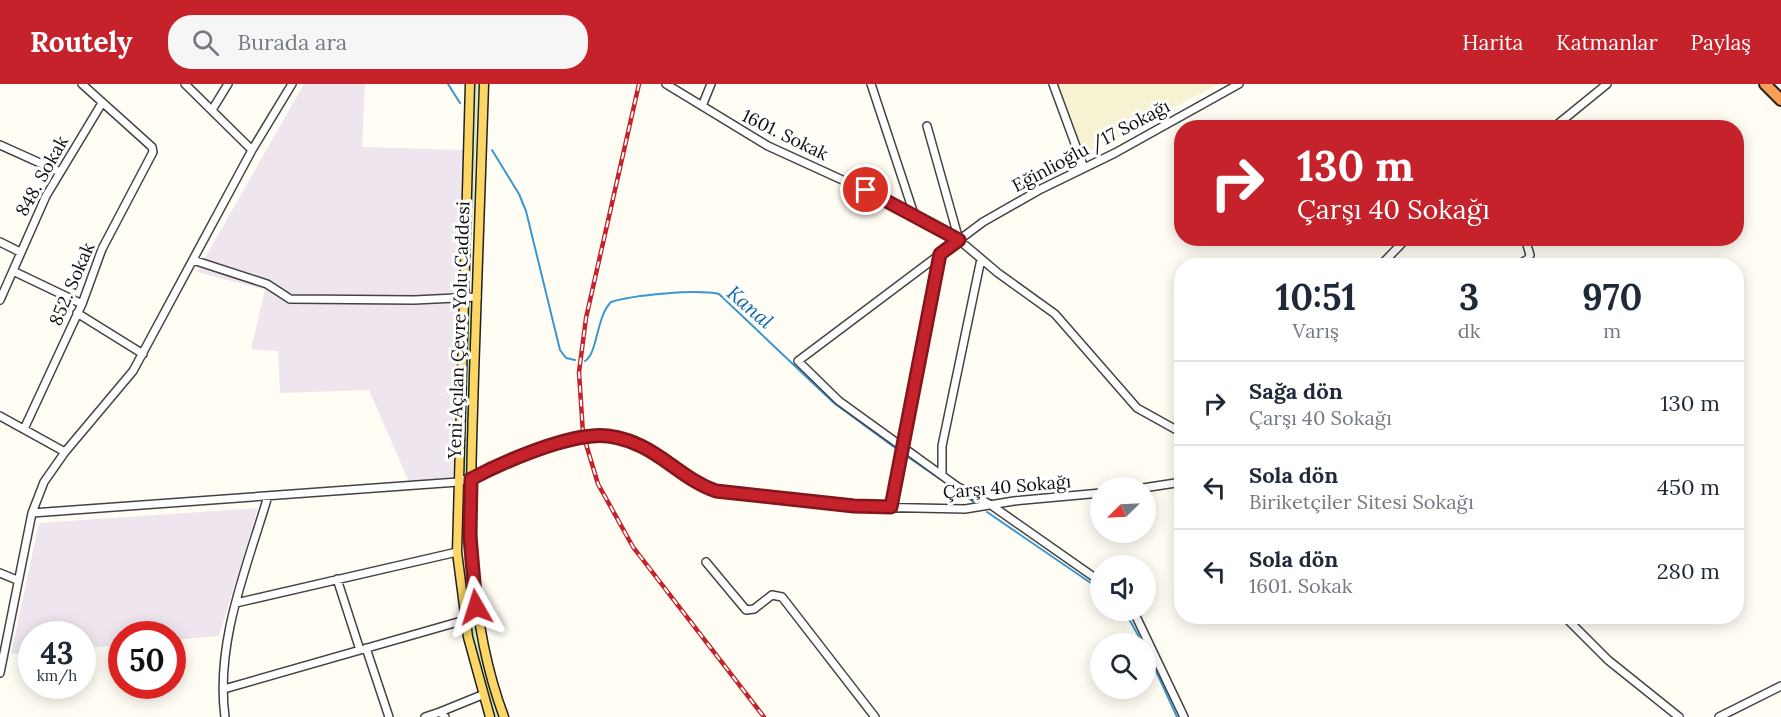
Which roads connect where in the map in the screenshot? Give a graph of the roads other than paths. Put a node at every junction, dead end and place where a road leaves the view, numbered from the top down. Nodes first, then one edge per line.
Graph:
1 (82, 84) edge
2 (185, 84) edge
3 (228, 84) edge
4 (292, 84) edge
5 (470, 84) edge
6 (484, 84) edge
7 (666, 84) edge
8 (711, 84) edge
9 (871, 84) edge
10 (1053, 84) edge
11 (1239, 84) edge
12 (1607, 84) edge
13 (1766, 84) edge
14 (674, 86) edge
15 (1780, 99) edge
16 (102, 103) junction
17 (702, 106) junction
18 (212, 110) junction
19 (1562, 120) edge
20 (927, 126) dead end
21 (0, 146) edge
22 (252, 150) junction
23 (1084, 168) junction
24 (60, 172) junction
25 (914, 214) junction
26 (959, 240) junction
27 (0, 242) edge
28 (1399, 246) edge
29 (20, 252) junction
30 (940, 254) junction
31 (1388, 258) edge
32 (981, 259) junction
33 (194, 260) junction
34 (13, 270) junction
35 (477, 297) junction
36 (464, 298) junction
37 (0, 300) edge
38 (82, 304) junction
39 (77, 313) junction
40 (143, 354) junction
41 (0, 416) edge
42 (24, 429) junction
43 (1174, 429) edge
44 (904, 447) junction
45 (64, 452) junction
46 (942, 474) junction
47 (471, 479) junction
48 (458, 482) junction
49 (1174, 483) edge
50 (1156, 486) edge
51 (1090, 494) edge
52 (268, 496) junction
53 (991, 505) junction
54 (891, 507) junction
55 (32, 513) junction
56 (457, 552) junction
57 (706, 562) dead end
58 (0, 573) edge
59 (1090, 574) edge
60 (337, 579) junction
61 (17, 580) junction
62 (236, 603) junction
63 (465, 620) junction
64 (1138, 621) edge
65 (1572, 624) edge
66 (363, 649) junction
67 (0, 673) edge
68 (1781, 686) edge
69 (224, 689) junction
70 (482, 695) junction
71 (442, 715) edge
72 (225, 717) edge
73 (389, 717) edge
74 (425, 717) edge
75 (490, 717) edge
76 (504, 717) edge
77 (875, 717) edge
78 (1184, 717) edge
79 (1678, 717) edge
80 (1719, 717) edge

1 - 16 street
2 - 18 street
3 - 18 street
4 - 22 street
5 - 36 main road, Yeni Açılan Çevre Yolu Caddesi
6 - 35 main road, Yeni Açılan Çevre Yolu Caddesi
7 - 14 street, 1601. Sokak
8 - 17 street
9 - 25 street
10 - 23 street
11 - 23 street, Eğinlioğlu /17 Sokağı
12 - 19 street
13 - 15 highway
14 - 17 street, 1601. Sokak
16 - 24 street, 848. Sokak
16 - 38 street, 852. Sokak
17 - 25 street, 1601. Sokak
18 - 22 street
20 - 26 street
21 - 24 street
22 - 33 street
23 - 26 street, Eğinlioğlu /17 Sokağı
24 - 29 street, 848. Sokak
25 - 26 street, 1601. Sokak
26 - 30 street, Eğinlioğlu /17 Sokağı
26 - 32 street, 1601. Sokak
27 - 29 street
28 - 31 street
29 - 34 street, 848. Sokak
30 - 44 street
30 - 44 street, Eğinlioğlu /17 Sokağı
32 - 43 street, 1601. Sokak
32 - 46 street
33 - 36 street
33 - 40 street
34 - 37 street, 848. Sokak
34 - 38 street
35 - 36 street
35 - 47 main road, Yeni Açılan Çevre Yolu Caddesi
36 - 48 main road, Yeni Açılan Çevre Yolu Caddesi
38 - 39 street, 852. Sokak
39 - 40 street
39 - 42 street, 852. Sokak
40 - 45 street
41 - 42 street
42 - 45 street
44 - 46 street
44 - 54 street
45 - 55 street
46 - 53 street
47 - 48 street, Çarşı 40 Sokağı
47 - 54 street, Çarşı 40 Sokağı
47 - 76 main road, Yeni Açılan Çevre Yolu Caddesi
48 - 52 street, Çarşı 40 Sokağı
48 - 56 main road, Yeni Açılan Çevre Yolu Caddesi
49 - 50 street
51 - 53 street, Çarşı 40 Sokağı
52 - 55 street, Çarşı 40 Sokağı
52 - 62 street
53 - 54 street, Çarşı 40 Sokağı
53 - 59 street
55 - 61 street
56 - 60 street
56 - 63 main road, Yeni Açılan Çevre Yolu Caddesi
57 - 77 street
58 - 61 street
60 - 62 street
60 - 66 street
61 - 67 street
62 - 69 street
63 - 66 street
63 - 70 main road, Yeni Açılan Çevre Yolu Caddesi
64 - 78 street
65 - 79 street
66 - 69 street
66 - 73 street
68 - 80 street
69 - 72 street
70 - 71 street
70 - 75 main road, Yeni Açılan Çevre Yolu Caddesi
71 - 74 street

